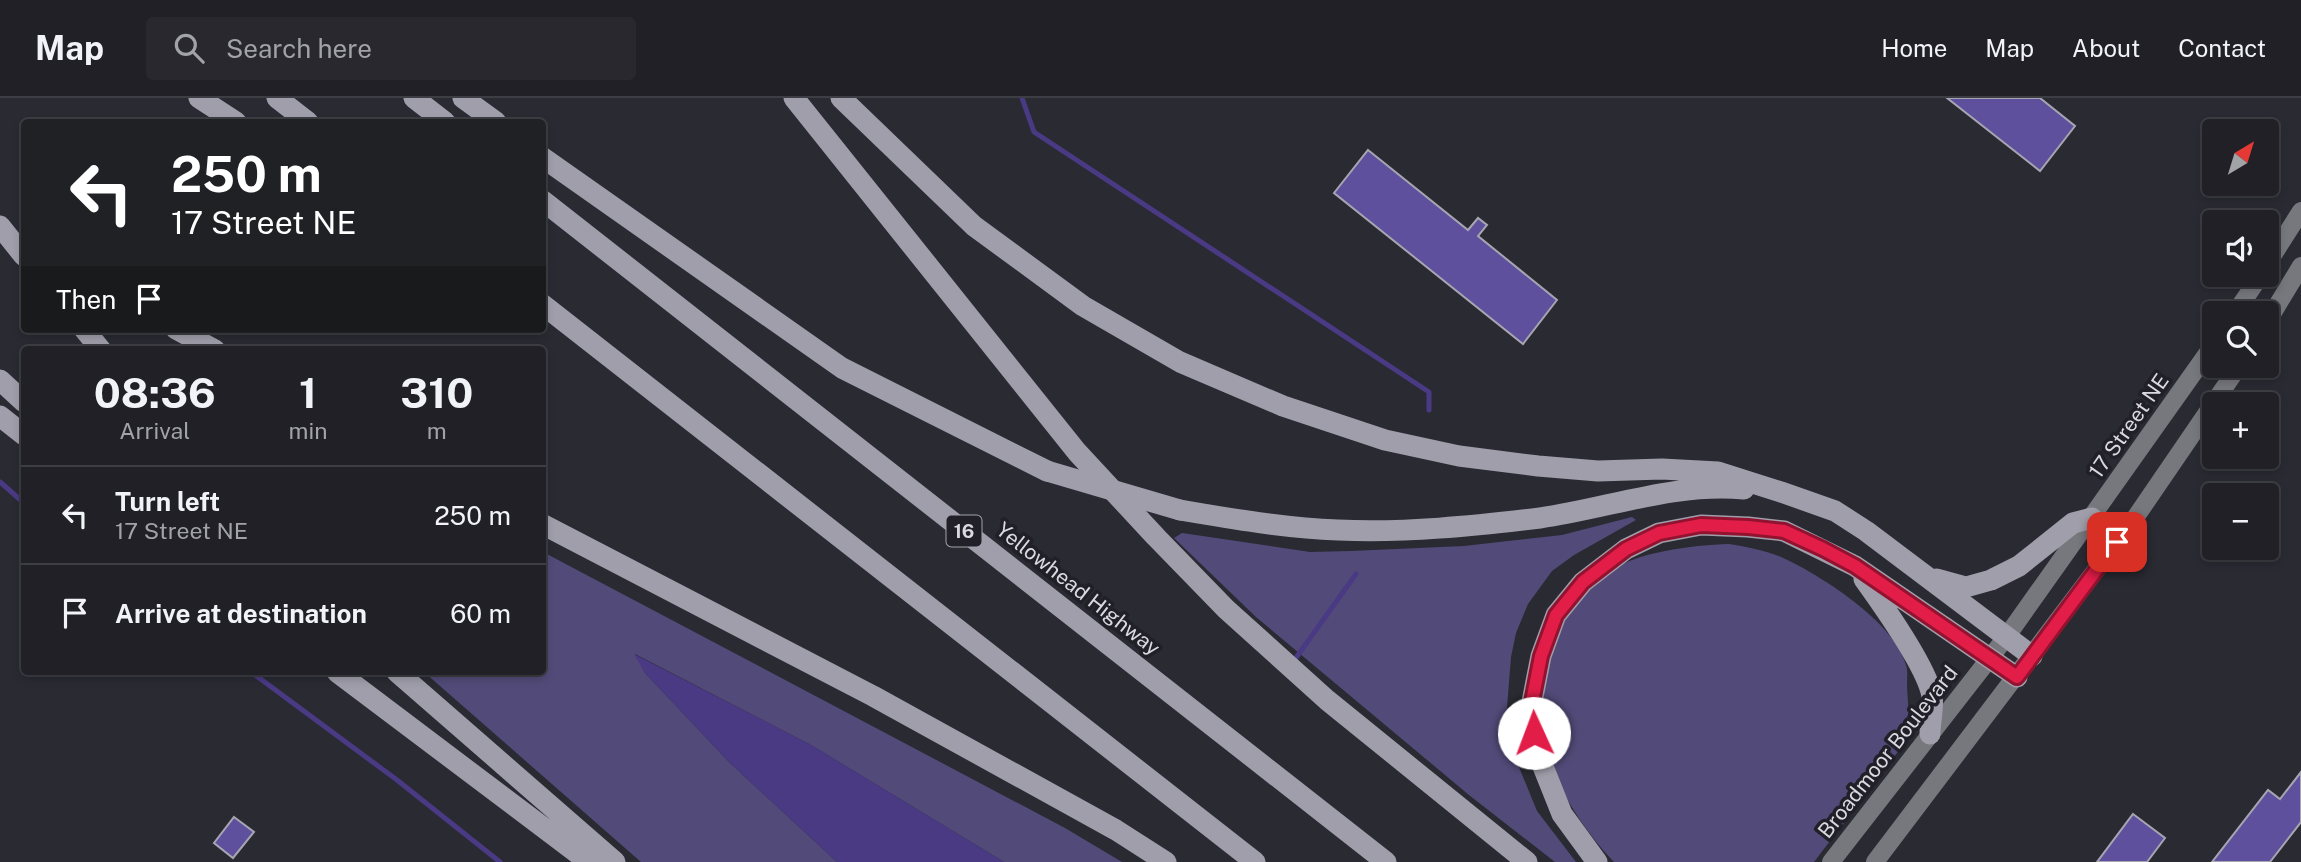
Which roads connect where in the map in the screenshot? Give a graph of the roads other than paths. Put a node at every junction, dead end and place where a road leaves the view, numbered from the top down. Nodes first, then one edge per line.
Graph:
1 (199, 98) edge
2 (277, 98) edge
3 (414, 98) edge
4 (463, 98) edge
5 (794, 98) edge
6 (841, 98) edge
7 (231, 119) edge
8 (304, 119) edge
9 (441, 119) edge
10 (492, 119) edge
11 (546, 160) edge
12 (546, 203) edge
13 (2301, 211) edge
14 (8, 235) edge
15 (2279, 246) edge
16 (21, 252) edge
17 (2301, 266) edge
18 (2301, 289) edge
19 (2279, 302) edge
20 (547, 310) edge
21 (2279, 311) edge
22 (183, 333) edge
23 (208, 346) edge
24 (2202, 361) edge
25 (2231, 378) edge
26 (0, 380) edge
27 (21, 399) edge
28 (0, 416) edge
29 (21, 433) edge
30 (1781, 492) junction
31 (2092, 518) junction
32 (546, 526) edge
33 (1855, 566) junction
34 (1924, 575) junction
35 (2007, 636) junction
36 (2032, 656) junction
37 (1990, 658) junction
38 (341, 675) edge
39 (400, 675) edge
40 (2017, 677) junction
41 (1930, 734) junction
42 (589, 862) edge
43 (615, 862) edge
44 (1166, 862) edge
45 (1255, 862) edge
46 (1386, 862) edge
47 (1527, 862) edge
48 (1597, 862) edge
49 (1831, 862) edge
50 (1875, 862) edge

1 - 7 highway
2 - 8 highway
3 - 9 highway
4 - 10 highway
5 - 47 highway
6 - 30 highway
11 - 30 highway, bridge
12 - 46 highway, Yellowhead Highway / 16
13 - 15 main road
14 - 16 highway, bridge
17 - 19 main road
18 - 21 main road
20 - 45 highway
22 - 23 highway
24 - 31 main road, 17 Street NE
25 - 36 main road
26 - 27 highway
28 - 29 highway
30 - 34 highway
31 - 34 highway
31 - 35 main road, 17 Street NE
32 - 44 highway
33 - 37 highway
33 - 41 highway
33 - 48 highway
34 - 35 highway
35 - 36 highway
35 - 37 main road, Broadmoor Boulevard
36 - 40 main road
37 - 40 highway
37 - 41 main road, Broadmoor Boulevard
38 - 42 highway
39 - 43 highway
40 - 50 main road
41 - 49 main road, Broadmoor Boulevard

